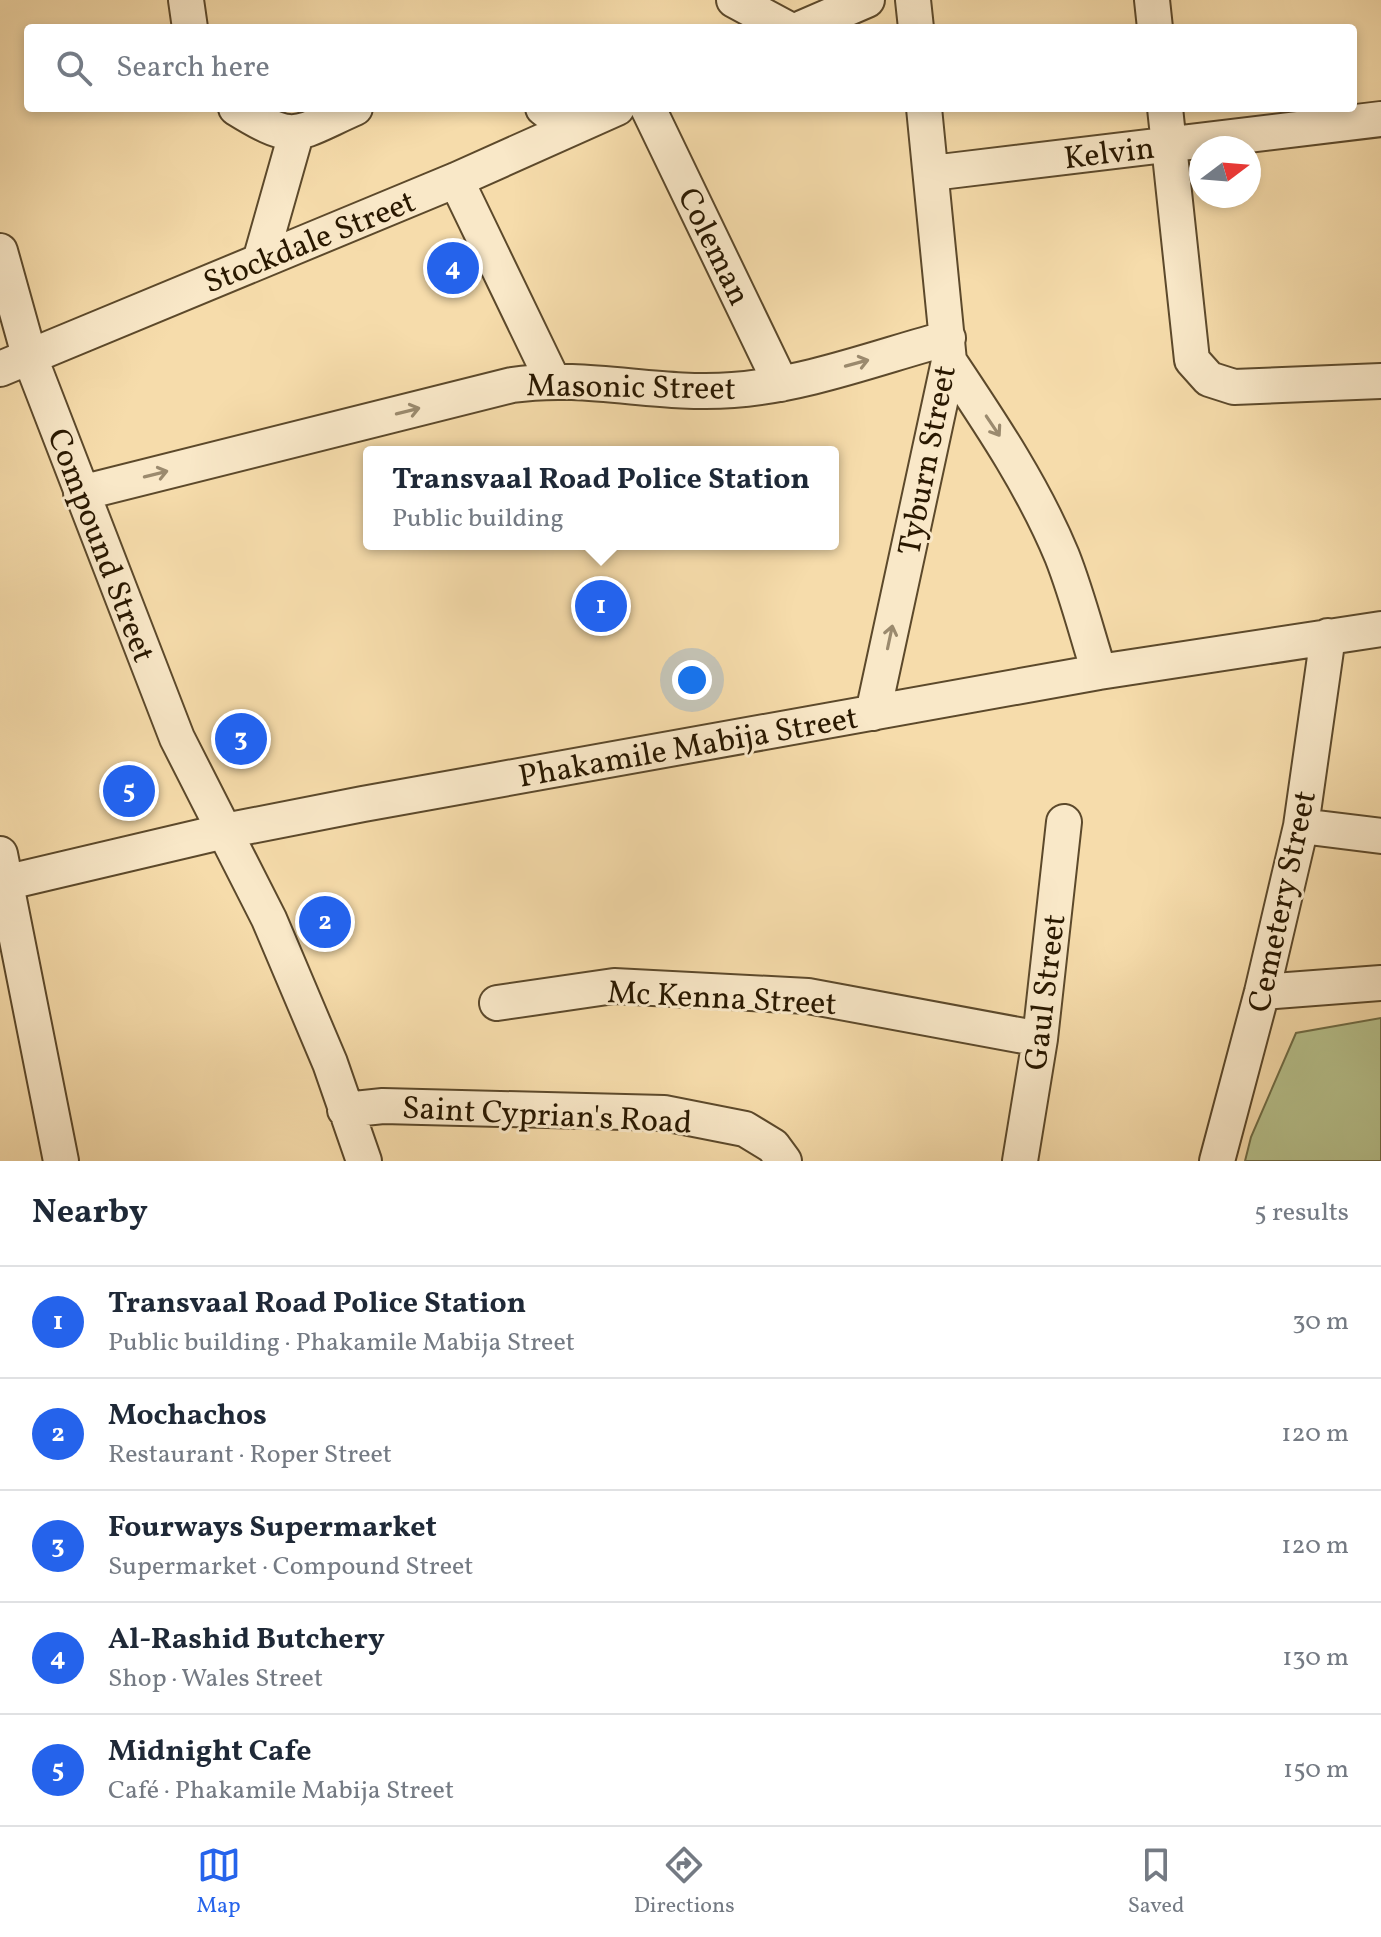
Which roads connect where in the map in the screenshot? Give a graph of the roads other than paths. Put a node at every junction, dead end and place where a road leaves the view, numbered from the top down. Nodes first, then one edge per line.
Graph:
1 (186, 0) edge
2 (734, 0) edge
3 (867, 0) edge
4 (913, 0) edge
5 (1152, 0) edge
6 (189, 24) edge
7 (779, 24) edge
8 (811, 24) edge
9 (916, 24) edge
10 (1155, 24) edge
11 (243, 112) edge
12 (346, 112) edge
13 (548, 112) edge
14 (608, 112) edge
15 (650, 112) edge
16 (924, 112) edge
17 (1166, 112) edge
18 (1381, 119) edge
19 (570, 129) junction
20 (296, 134) junction
21 (1170, 144) junction
22 (932, 173) junction
23 (456, 180) junction
24 (0, 251) edge
25 (260, 261) junction
26 (948, 350) junction
27 (15, 362) edge
28 (552, 379) junction
29 (1381, 381) edge
30 (781, 384) junction
31 (81, 493) junction
32 (1381, 629) edge
33 (1328, 636) junction
34 (1099, 672) junction
35 (873, 713) junction
36 (1064, 822) dead end
37 (1301, 826) junction
38 (225, 831) junction
39 (1381, 836) edge
40 (2, 874) edge
41 (1381, 983) edge
42 (1262, 992) junction
43 (497, 1003) dead end
44 (1040, 1039) junction
45 (345, 1110) junction
46 (61, 1161) edge
47 (364, 1161) edge
48 (784, 1161) edge
49 (1020, 1161) edge
50 (1217, 1161) edge

1 - 6 street
2 - 7 street
3 - 8 street
4 - 9 street
5 - 10 street
11 - 20 street
12 - 20 street
13 - 19 street
14 - 19 street, Stockdale Street
15 - 30 street, Coleman
16 - 22 street, Tyburn Street
17 - 21 street
18 - 21 street, Kelvin
19 - 23 street, Stockdale Street
20 - 25 street
21 - 22 street, Kelvin
21 - 29 street
22 - 26 street, Tyburn Street
23 - 25 street, Stockdale Street
23 - 28 street
24 - 27 street, Compound Street
25 - 27 street, Stockdale Street
30 -> 26 street, Masonic Street
26 -> 34 street
35 -> 26 street, Tyburn Street
27 - 31 street, Compound Street
28 - 30 street, Masonic Street
31 -> 28 street, Masonic Street
31 - 38 street, Compound Street
32 - 33 street, Phakamile Mabija Street
33 - 34 street, Phakamile Mabija Street
33 - 37 street, Cemetery Street
34 - 35 street, Phakamile Mabija Street
35 - 38 street, Phakamile Mabija Street
36 - 44 street, Gaul Street
37 - 39 street
37 - 42 street, Cemetery Street
38 - 40 street, Phakamile Mabija Street
38 - 45 street, Compound Street
40 - 46 street
41 - 42 street
42 - 50 street, Cemetery Street
43 - 44 street, Mc Kenna Street
44 - 49 street, Gaul Street
45 - 47 street, Compound Street
45 - 48 street, Saint Cyprian's Road

